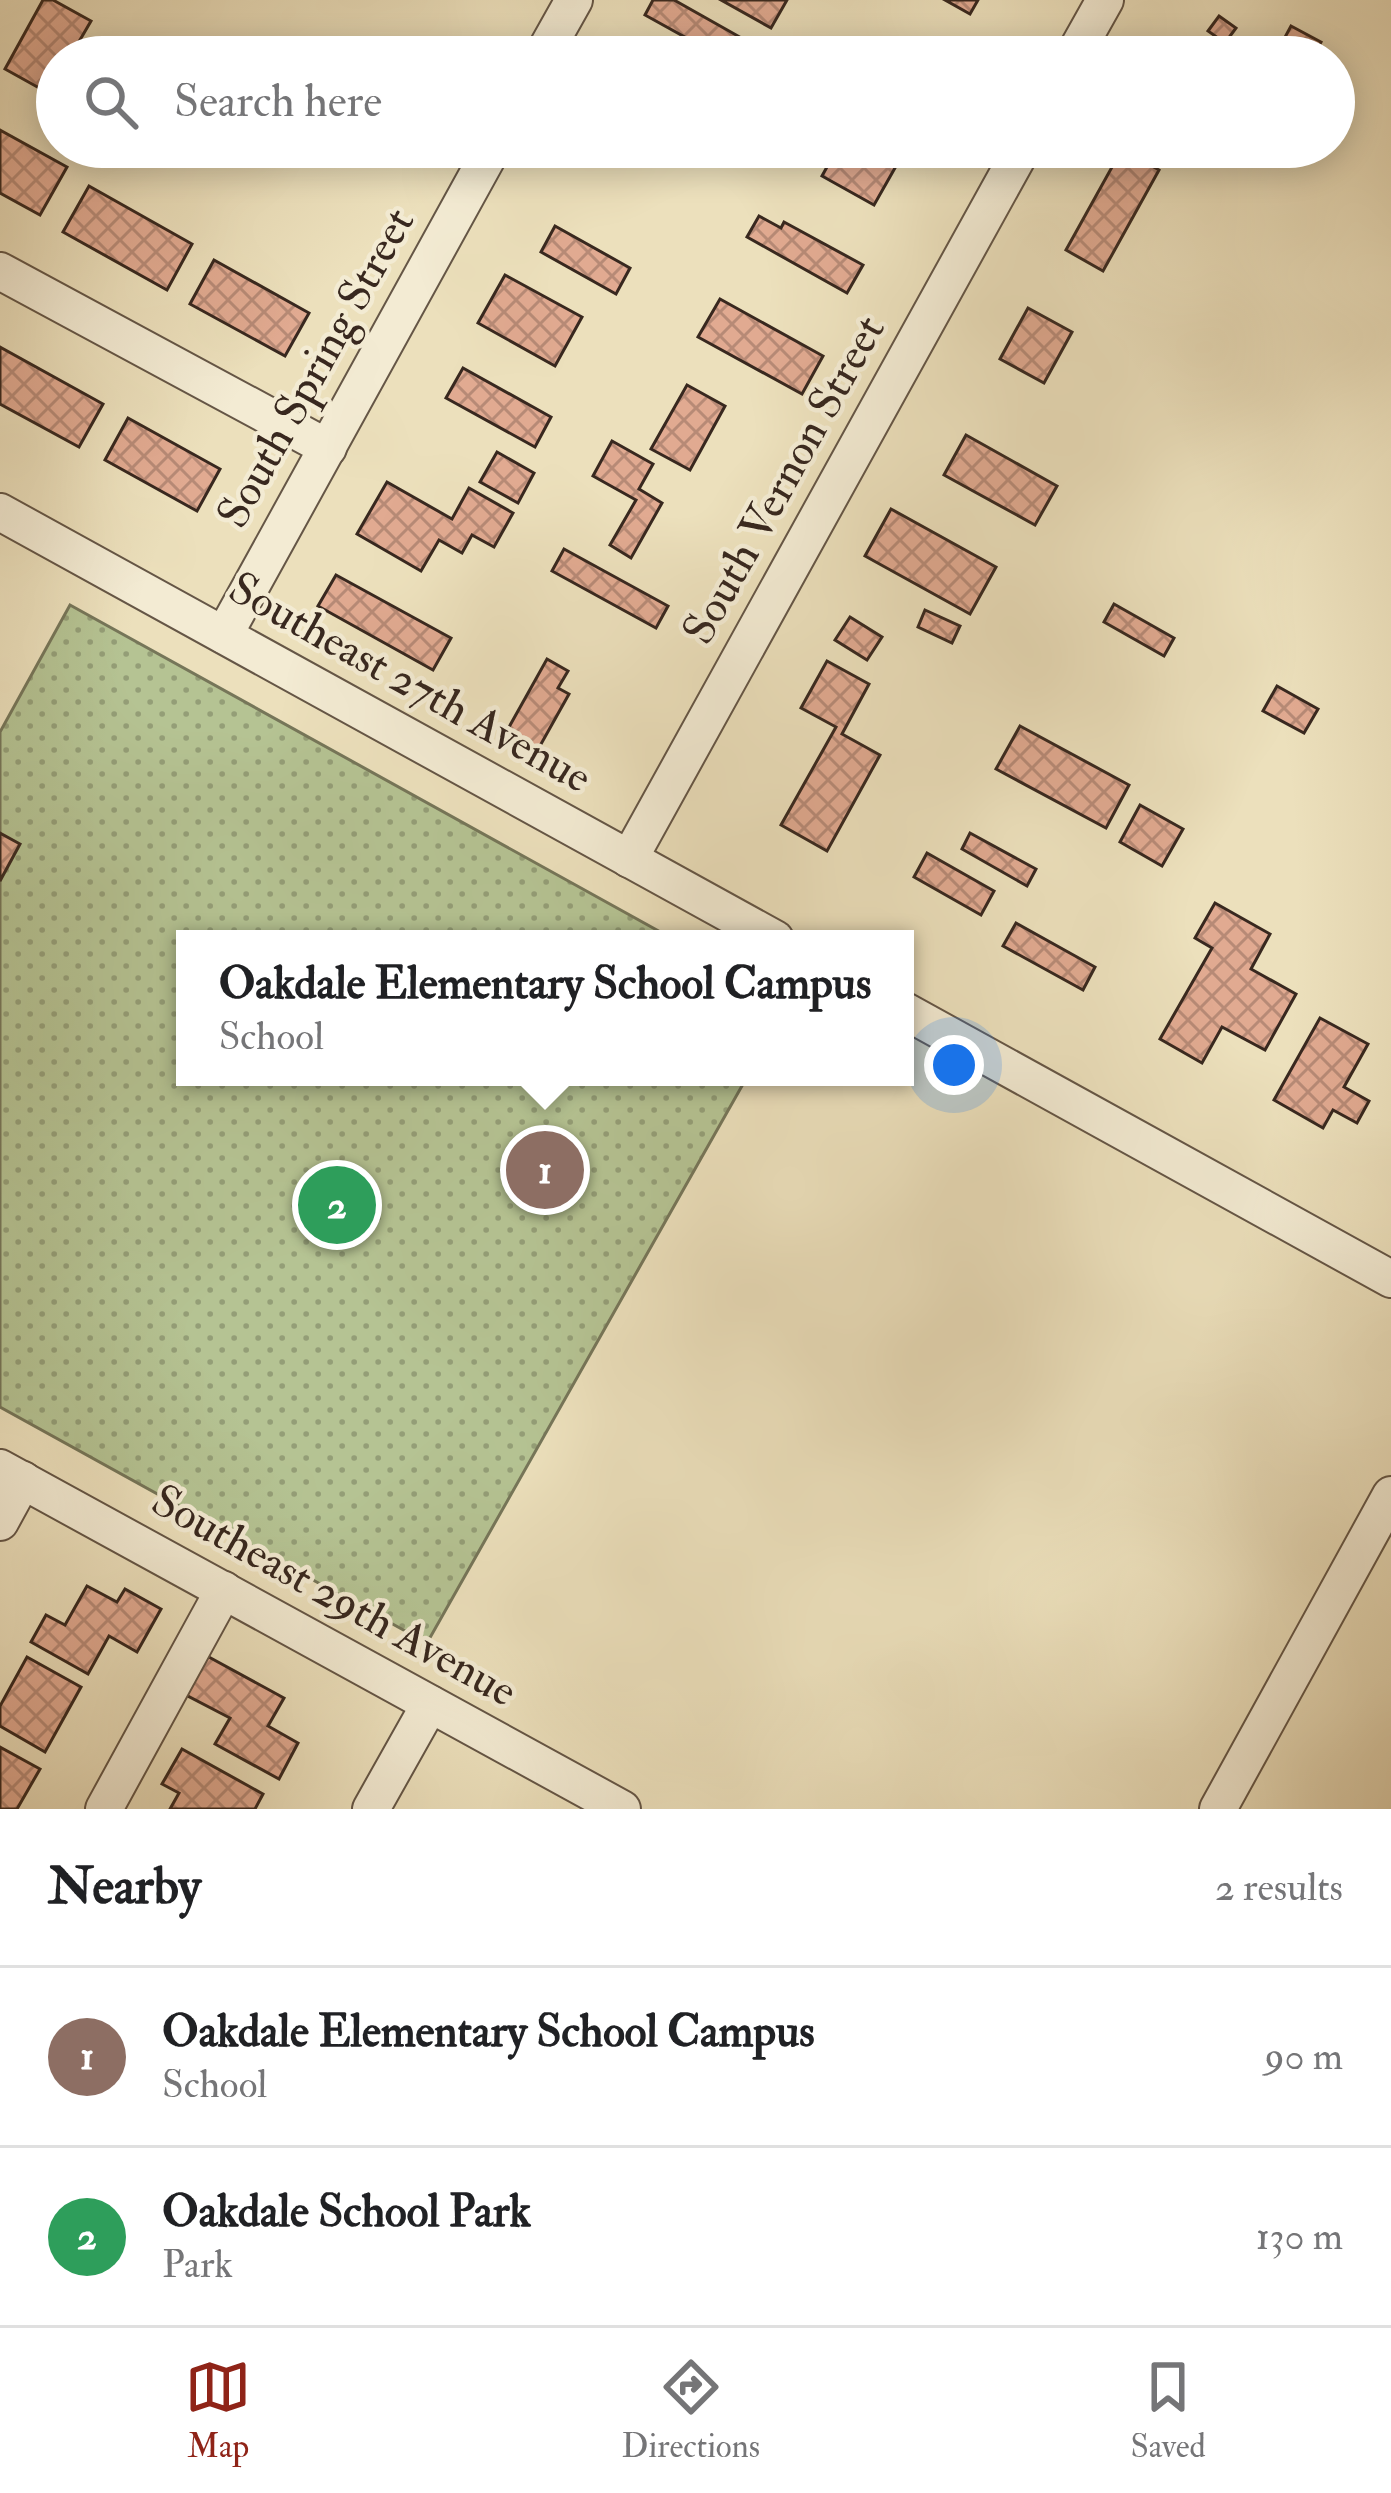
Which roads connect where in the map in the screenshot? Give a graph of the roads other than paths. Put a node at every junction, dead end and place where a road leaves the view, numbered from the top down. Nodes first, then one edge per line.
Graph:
1 (574, 0) edge
2 (1105, 0) edge
3 (554, 36) edge
4 (1085, 36) edge
5 (481, 168) edge
6 (1011, 168) edge
7 (0, 271) edge
8 (328, 448) junction
9 (0, 512) edge
10 (224, 635) junction
11 (629, 859) junction
12 (759, 930) edge
13 (914, 1016) edge
14 (1391, 1279) edge
15 (12, 1474) edge
16 (1391, 1495) edge
17 (0, 1522) edge
18 (224, 1590) junction
19 (430, 1704) junction
20 (104, 1809) edge
21 (371, 1809) edge
22 (622, 1809) edge
23 (1218, 1809) edge

1 - 3 street
2 - 4 street
5 - 8 street, South Spring Street
6 - 11 street, South Vernon Street
7 - 8 street
8 - 10 street, South Spring Street
9 - 10 street, Southeast 27th Avenue
10 - 11 street, Southeast 27th Avenue
11 - 12 street, Southeast 27th Avenue
13 - 14 street
15 - 17 street
15 - 18 street, Southeast 29th Avenue
16 - 23 street
18 - 19 street, Southeast 29th Avenue
18 - 20 street
19 - 21 street
19 - 22 street, Southeast 29th Avenue

